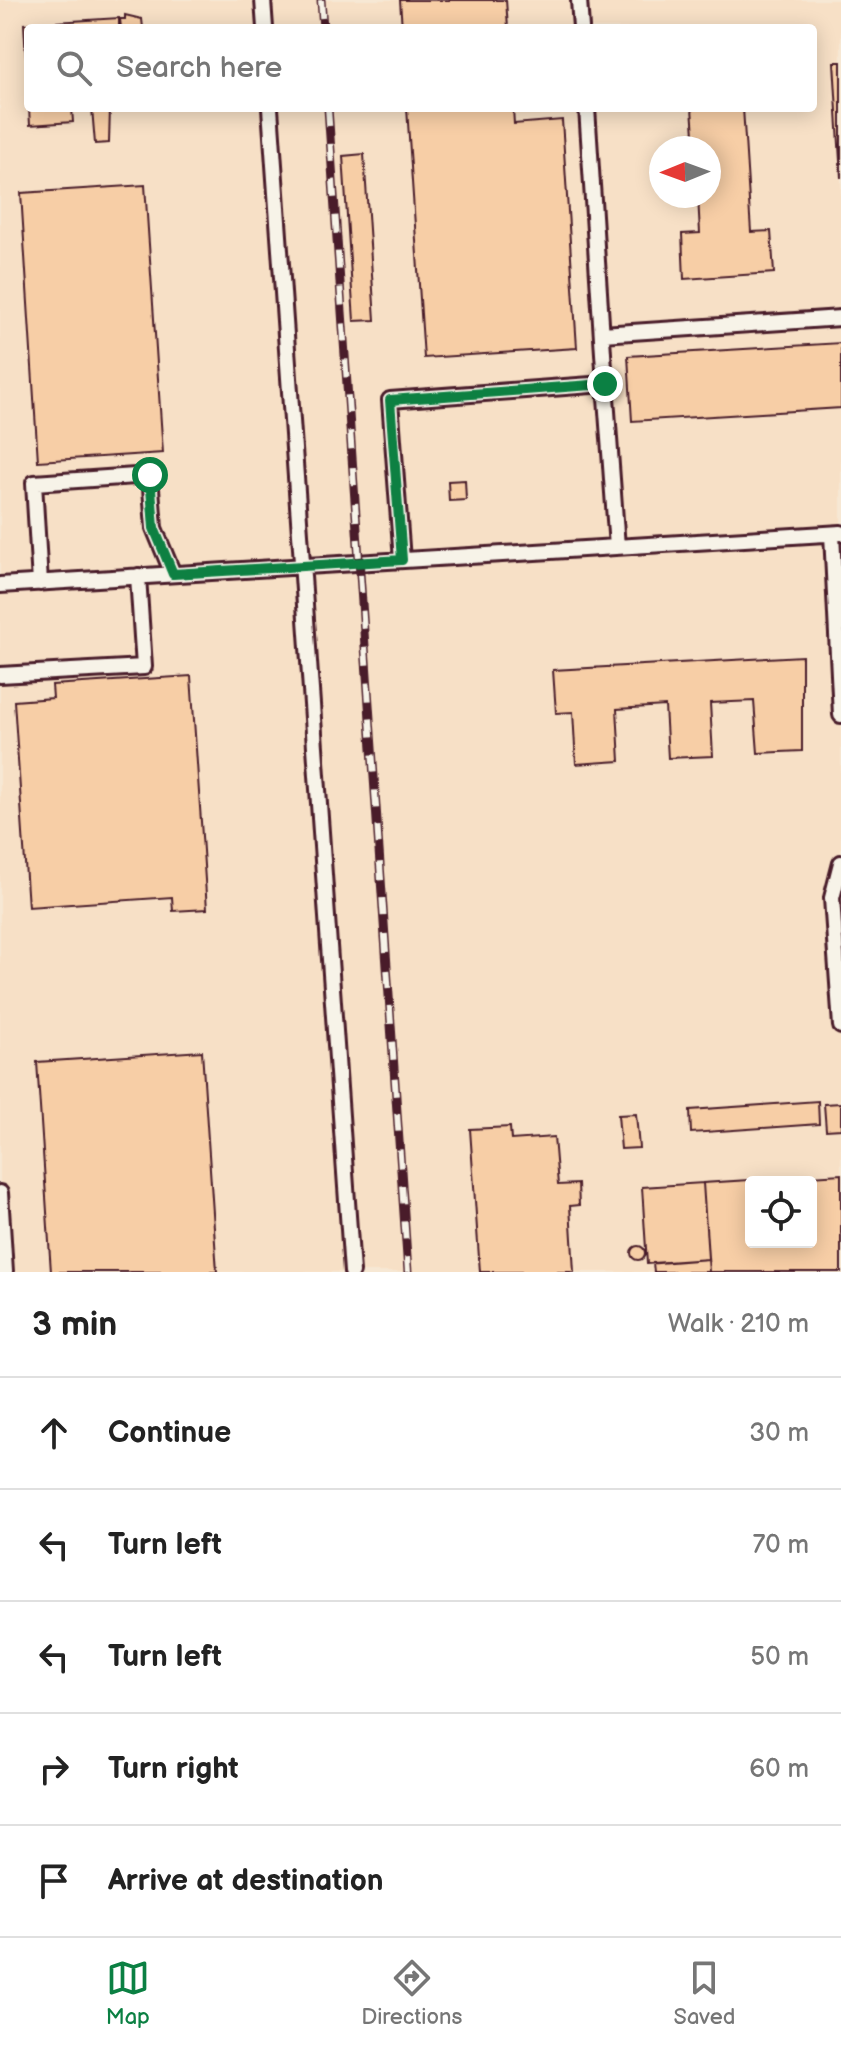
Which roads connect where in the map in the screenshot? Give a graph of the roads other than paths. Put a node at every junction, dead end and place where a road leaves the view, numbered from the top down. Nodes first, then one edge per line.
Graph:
1 (263, 0) edge
2 (579, 0) edge
3 (265, 24) edge
4 (581, 24) edge
5 (270, 112) edge
6 (587, 112) edge
7 (841, 318) edge
8 (602, 334) junction
9 (605, 384) junction
10 (836, 534) edge
11 (617, 547) junction
12 (402, 560) junction
13 (303, 567) junction
14 (173, 574) junction
15 (138, 576) junction
16 (40, 583) junction
17 (0, 585) edge
18 (0, 675) edge
19 (841, 715) edge
20 (841, 863) edge
21 (841, 1026) edge
22 (0, 1193) edge
23 (5, 1272) edge
24 (352, 1272) edge

1 - 3 lane
2 - 4 lane
5 - 13 lane
6 - 8 lane
7 - 8 lane
8 - 9 lane
9 - 11 lane
9 - 12 lane
10 - 11 lane
10 - 19 lane
11 - 12 lane
12 - 13 lane
13 - 14 lane
13 - 24 lane
14 - 15 lane
14 - 16 lane
15 - 16 lane
15 - 18 lane
16 - 17 lane
20 - 21 lane
22 - 23 lane

